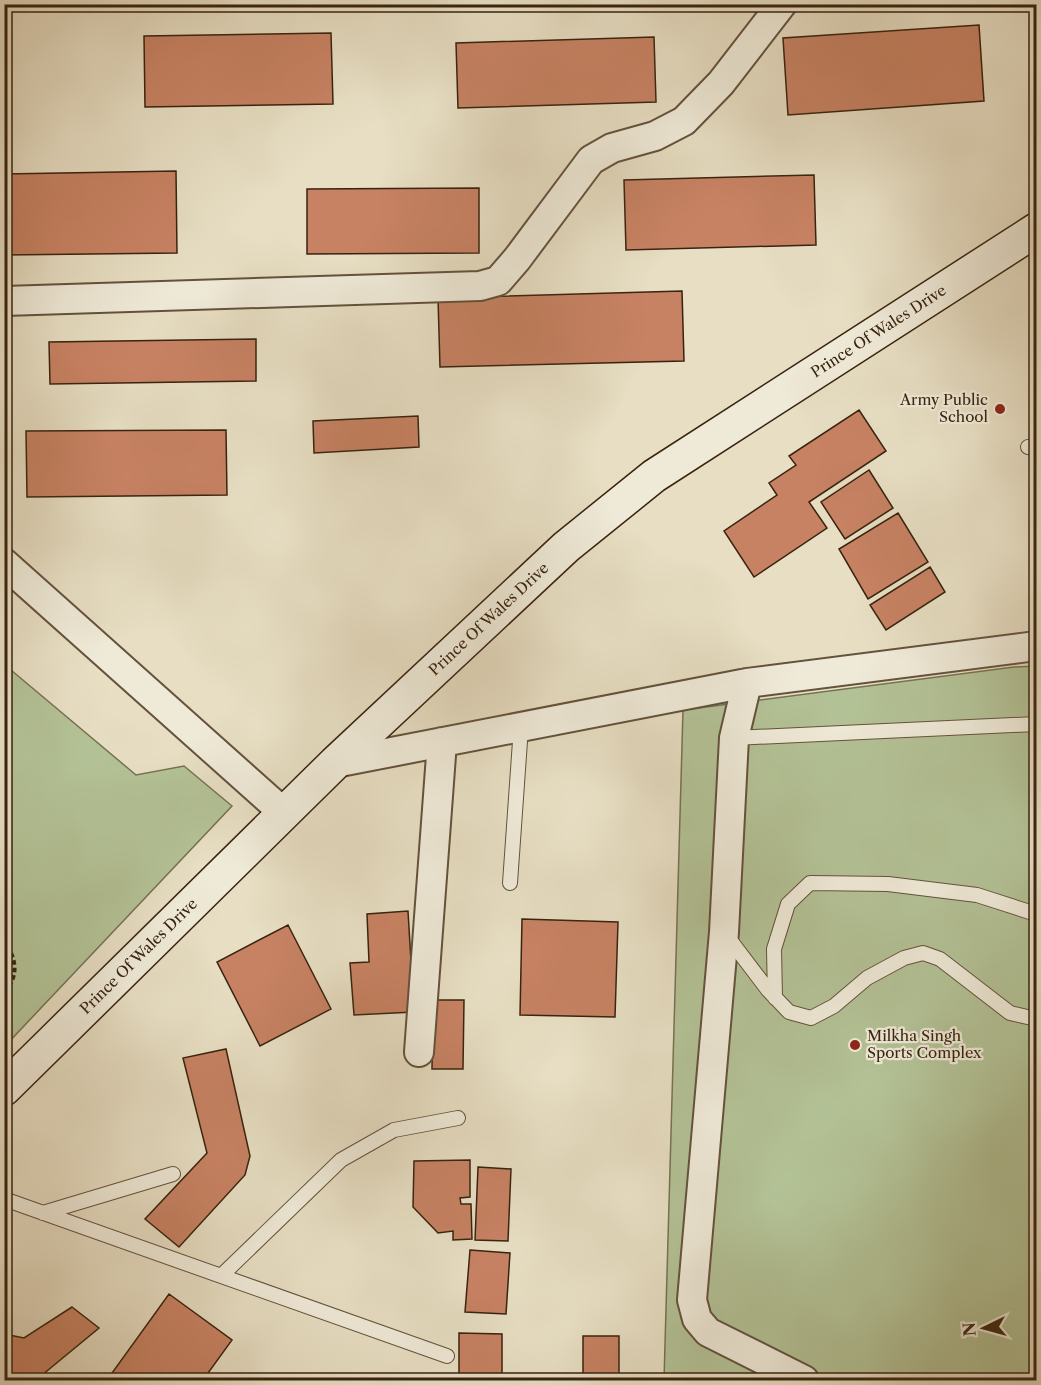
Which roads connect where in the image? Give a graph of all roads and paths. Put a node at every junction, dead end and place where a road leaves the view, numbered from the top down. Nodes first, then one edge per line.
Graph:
1 (782, 4) edge
2 (1036, 230) edge
3 (4, 301) edge
4 (4, 563) edge
5 (1036, 646) edge
6 (747, 683) junction
7 (1036, 724) edge
8 (521, 727) junction
9 (734, 738) junction
10 (442, 742) junction
11 (334, 763) junction
12 (284, 813) junction
13 (510, 882) dead end
14 (1036, 914) edge
15 (724, 932) junction
16 (4, 940) edge
17 (4, 992) edge
18 (775, 998) junction
19 (1036, 1019) edge
20 (419, 1052) dead end
21 (4, 1089) edge
22 (458, 1118) dead end
23 (173, 1174) dead end
24 (4, 1199) edge
25 (43, 1213) junction
26 (221, 1276) junction
27 (447, 1356) dead end
28 (804, 1380) edge

1 - 3 street
2 - 11 main road, Prince Of Wales Drive
4 - 12 street
5 - 6 street
6 - 8 street
6 - 9 street
7 - 9 lane
8 - 10 street
8 - 13 lane
9 - 15 street
10 - 11 street
10 - 20 street
11 - 12 main road, Prince Of Wales Drive
12 - 21 main road, Prince Of Wales Drive
14 - 18 lane
15 - 18 lane
15 - 28 street
16 - 17 path
18 - 19 lane
22 - 26 lane
23 - 25 lane
24 - 25 lane
25 - 26 lane
26 - 27 lane

